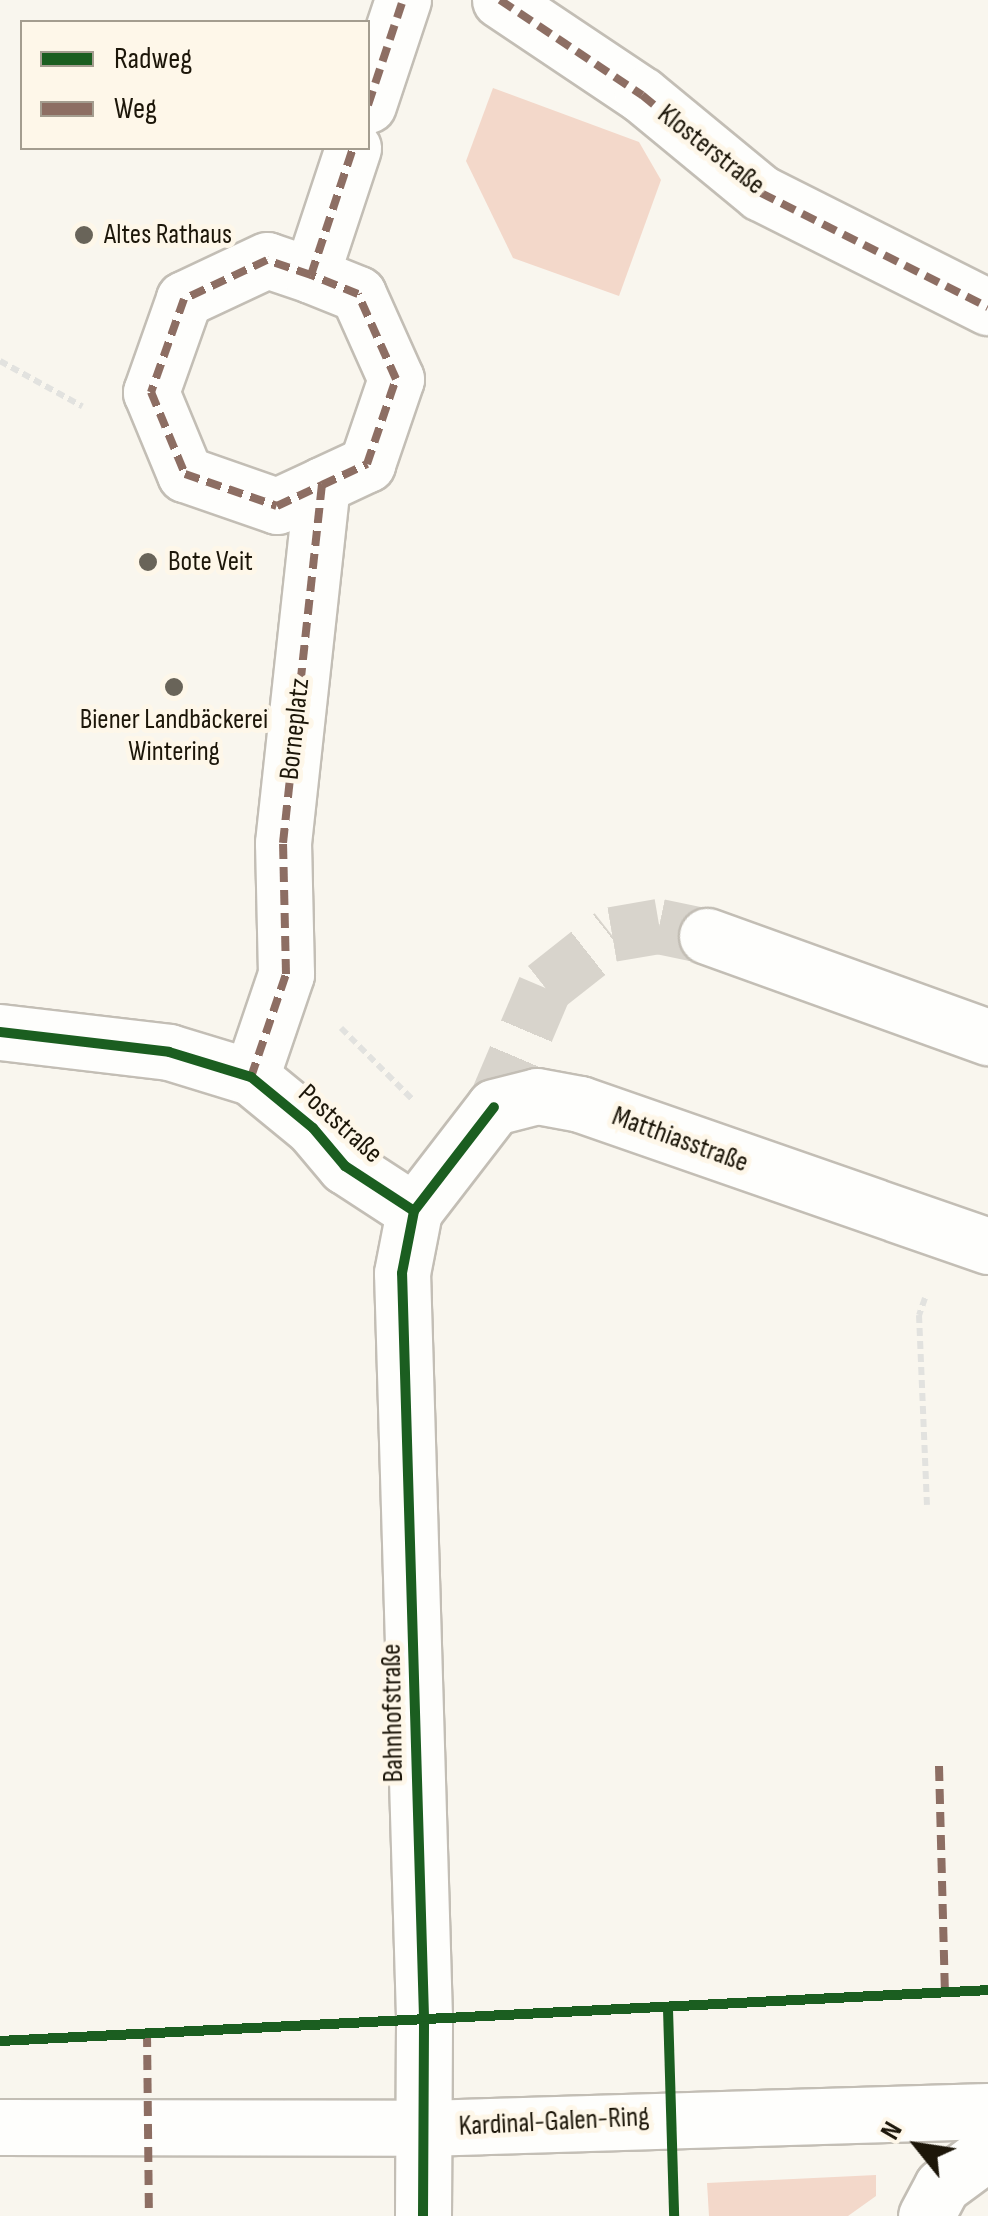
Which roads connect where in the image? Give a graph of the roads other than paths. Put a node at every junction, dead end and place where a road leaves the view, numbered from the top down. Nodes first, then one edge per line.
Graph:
1 (403, 0) edge
2 (500, 0) edge
3 (370, 99) edge
4 (352, 150) edge
5 (310, 275) junction
6 (988, 306) edge
7 (322, 485) junction
8 (707, 936) tunnel mouth
9 (0, 1032) edge
10 (988, 1037) edge
11 (251, 1077) junction
12 (414, 1211) junction
13 (969, 1240) edge
14 (988, 2111) edge
15 (0, 2128) edge
16 (424, 2128) junction
17 (988, 2152) edge
18 (423, 2216) edge
19 (926, 2216) edge

1 - 3 street
2 - 6 street, Klosterstraße
4 - 5 street
5 - 7 street
5 - 7 street
7 - 11 street, Borneplatz
8 - 10 street
9 - 11 street, Poststraße
11 - 12 street, Poststraße
12 - 13 street, Matthiasstraße
12 - 16 street, Bahnhofstraße
14 - 16 street, Kardinal-Galen-Ring
15 - 16 street, Kardinal-Galen-Ring
16 - 18 street, Bahnhofstraße
17 - 19 street

